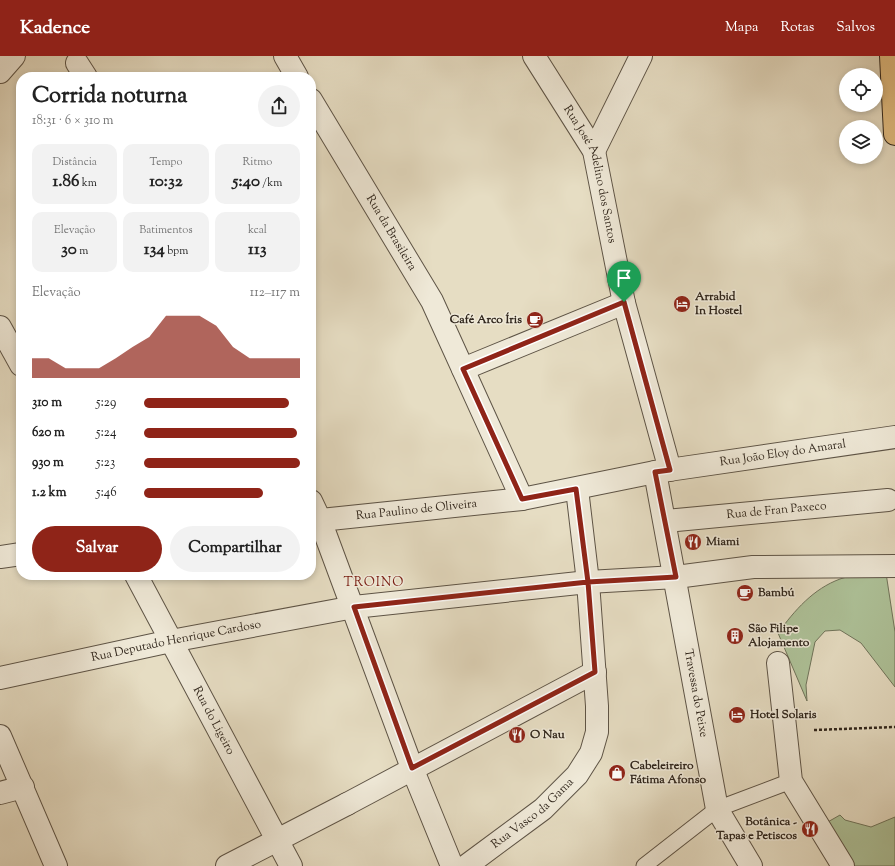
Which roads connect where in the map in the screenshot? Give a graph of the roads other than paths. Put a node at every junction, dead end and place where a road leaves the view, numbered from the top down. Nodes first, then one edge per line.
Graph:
1 (14, 56) edge
2 (285, 56) edge
3 (534, 56) edge
4 (640, 56) edge
5 (891, 56) edge
6 (0, 72) edge
7 (294, 72) edge
8 (316, 108) edge
9 (895, 134) edge
10 (594, 151) junction
11 (624, 302) junction
12 (0, 327) edge
13 (16, 356) edge
14 (463, 369) junction
15 (895, 437) edge
16 (663, 471) junction
17 (576, 489) junction
18 (522, 499) junction
19 (888, 500) dead end
20 (316, 521) edge
21 (666, 521) junction
22 (16, 555) edge
23 (0, 557) edge
24 (895, 566) edge
25 (676, 577) junction
26 (139, 580) edge
27 (588, 582) junction
28 (354, 607) junction
29 (171, 641) junction
30 (778, 663) dead end
31 (595, 672) junction
32 (0, 678) edge
33 (0, 736) edge
34 (412, 768) junction
35 (791, 781) junction
36 (23, 787) junction
37 (0, 793) edge
38 (717, 809) junction
39 (277, 840) junction
40 (56, 866) edge
41 (227, 866) edge
42 (291, 866) edge
43 (452, 866) edge
44 (466, 866) edge
45 (644, 866) edge
46 (751, 866) edge
47 (843, 866) edge

1 - 6 street
2 - 7 street
3 - 10 street, Rua José Adelino dos Santos
4 - 10 street
5 - 9 main road
8 - 14 street, Rua da Brasileira
10 - 11 street, Rua José Adelino dos Santos
11 - 14 street
11 - 16 street, Rua José Adelino dos Santos
12 - 13 street
14 - 18 street, Rua da Brasileira
15 - 16 street, Rua João Eloy do Amaral
16 - 17 street, Rua João Eloy do Amaral
16 - 21 street, Travessa do Peixe
17 - 18 street, Rua Paulino de Oliveira
17 - 27 street, Rua Vasco da Gama
18 - 20 street, Rua Paulino de Oliveira
19 - 21 street, Rua de Fran Paxeco
20 - 28 street
21 - 25 street, Travessa do Peixe
22 - 23 street
24 - 25 street, Rua Deputado Henrique Cardoso
25 - 27 street, Rua Deputado Henrique Cardoso
25 - 38 street, Travessa do Peixe
26 - 29 street, Rua do Ligeiro
27 - 28 street, Rua Deputado Henrique Cardoso
27 - 31 street, Rua Vasco da Gama
28 - 29 street, Rua Deputado Henrique Cardoso
28 - 34 street
29 - 32 street, Rua Deputado Henrique Cardoso
29 - 39 street, Rua do Ligeiro
30 - 35 street
31 - 34 street
31 - 44 street, Rua Vasco da Gama
33 - 36 street
34 - 39 street
34 - 43 street
35 - 38 lane
35 - 47 street
36 - 37 street
36 - 40 street
38 - 45 lane
38 - 46 street
39 - 41 street
39 - 42 street, Rua do Ligeiro

